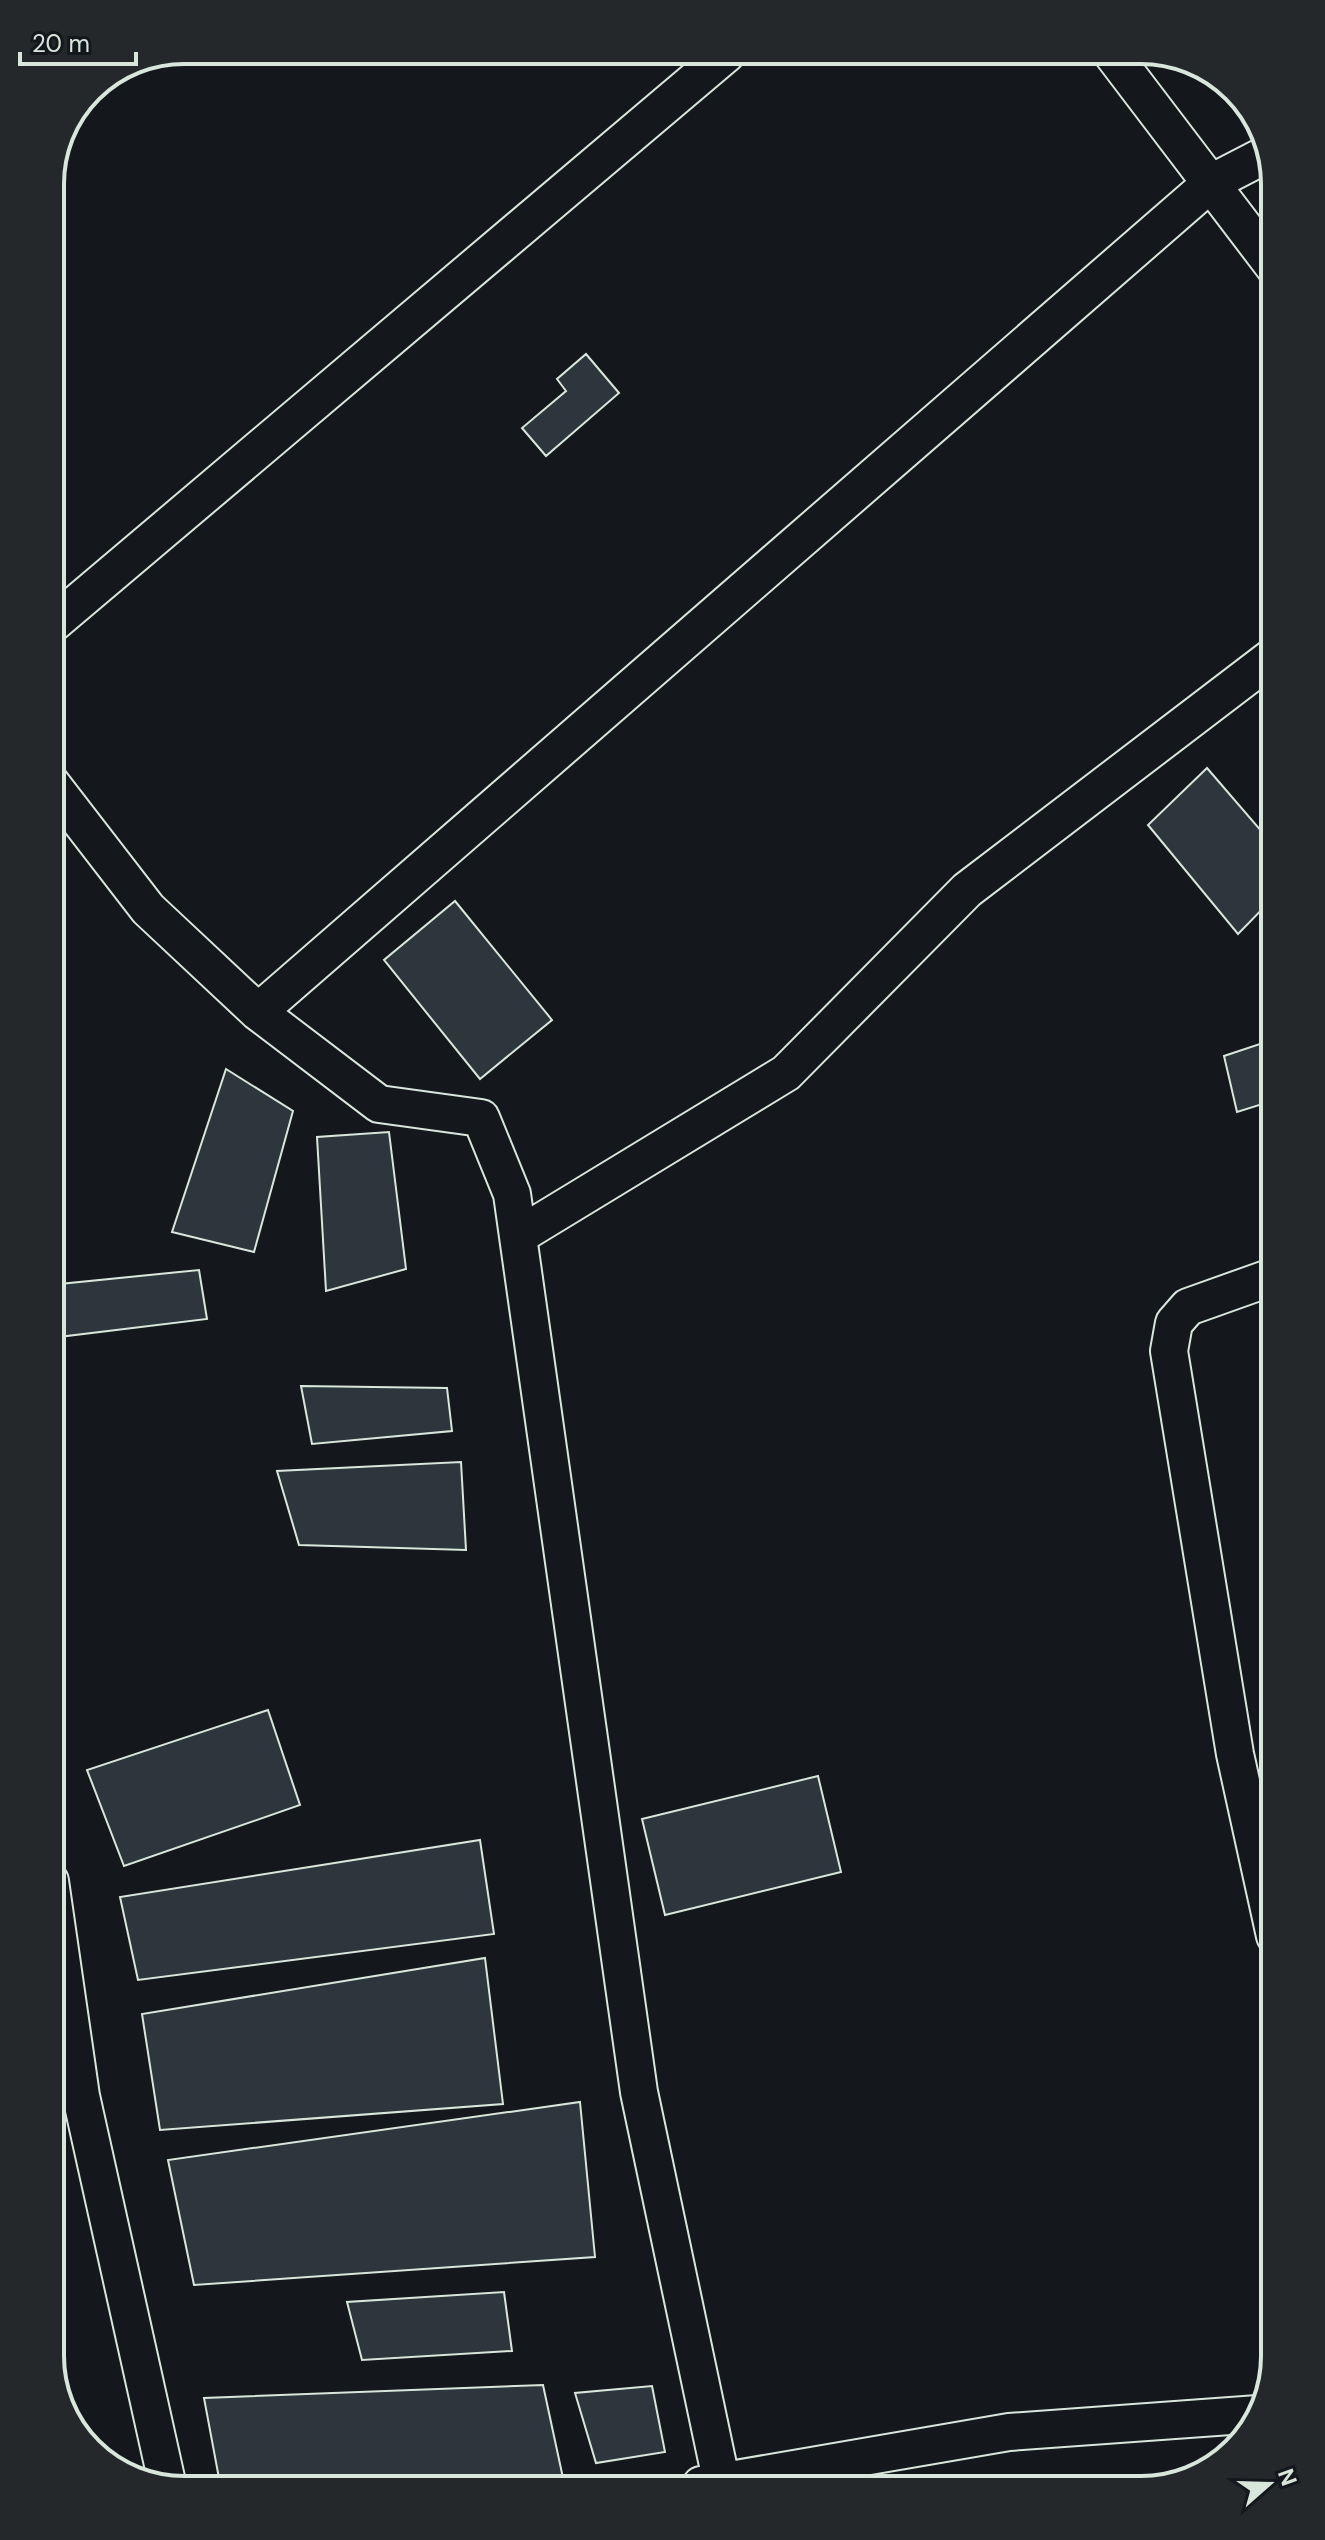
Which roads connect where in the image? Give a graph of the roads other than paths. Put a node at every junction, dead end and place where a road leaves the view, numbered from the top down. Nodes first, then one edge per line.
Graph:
1 (714, 64) edge
2 (1120, 64) edge
3 (1259, 158) edge
4 (1211, 183) junction
5 (1261, 249) edge
6 (64, 614) edge
7 (1261, 666) edge
8 (64, 800) edge
9 (258, 1012) junction
10 (518, 1236) junction
11 (1261, 1281) edge
12 (1261, 1872) edge
13 (64, 1978) edge
14 (1245, 2415) edge
15 (165, 2475) edge
16 (713, 2476) edge
17 (760, 2476) edge

1 - 6 street
2 - 4 street
3 - 4 street
4 - 5 street
4 - 9 street
7 - 10 street
8 - 9 street
9 - 10 street
10 - 16 street
11 - 12 street
13 - 15 street
14 - 17 street

